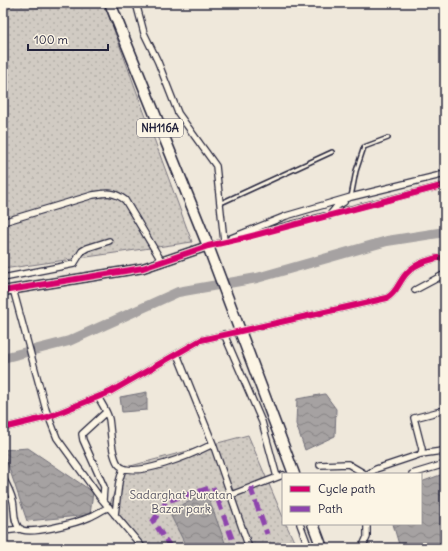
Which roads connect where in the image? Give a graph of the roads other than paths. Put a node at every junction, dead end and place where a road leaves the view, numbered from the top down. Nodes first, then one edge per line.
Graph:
1 (110, 3) edge
2 (136, 3) edge
3 (388, 138) dead end
4 (332, 152) dead end
5 (445, 174) edge
6 (445, 185) edge
7 (352, 196) junction
8 (221, 203) junction
9 (329, 216) junction
10 (3, 222) edge
11 (109, 241) dead end
12 (226, 241) junction
13 (209, 249) junction
14 (445, 257) edge
15 (162, 262) junction
16 (445, 274) edge
17 (3, 278) edge
18 (7, 289) edge
19 (414, 290) dead end
20 (240, 332) junction
21 (224, 334) junction
22 (176, 354) junction
23 (98, 397) junction
24 (445, 410) edge
25 (106, 412) junction
26 (48, 417) junction
27 (3, 428) edge
28 (213, 444) junction
29 (421, 454) junction
30 (445, 460) edge
31 (445, 464) edge
32 (320, 465) dead end
33 (124, 468) junction
34 (284, 473) edge
35 (284, 473) edge
36 (363, 473) edge
37 (370, 473) edge
38 (415, 473) edge
39 (282, 476) edge
40 (3, 478) edge
41 (231, 495) junction
42 (103, 500) junction
43 (109, 507) junction
44 (115, 515) junction
45 (300, 525) edge
46 (313, 525) edge
47 (368, 525) edge
48 (21, 529) junction
49 (3, 531) edge
50 (143, 548) edge
51 (249, 548) edge
52 (308, 548) edge
53 (322, 548) edge
54 (362, 548) edge

1 - 13 highway, NH116A
2 - 8 street
3 - 7 lane
4 - 8 lane
5 - 7 street
6 - 9 street
7 - 9 street
7 - 12 street
8 - 12 street
9 - 12 street
10 - 15 street
11 - 17 street
12 - 13 street
13 - 15 street
13 - 20 highway, NH116A
14 - 20 street
15 - 18 street
16 - 19 street
18 - 26 street
20 - 21 street
20 - 34 highway, NH116A
21 - 22 street
21 - 35 street
22 - 23 street
22 - 28 street
23 - 25 street
23 - 26 street
24 - 29 street
25 - 33 street
25 - 42 street
26 - 27 street
26 - 42 street
28 - 33 street
28 - 41 street
29 - 30 street
29 - 37 street
31 - 38 street
32 - 36 street
33 - 44 street
39 - 41 street
40 - 48 street
41 - 51 street
42 - 43 street
43 - 44 street
43 - 48 street
44 - 50 street
45 - 52 street
46 - 53 highway
47 - 54 street
48 - 49 street

